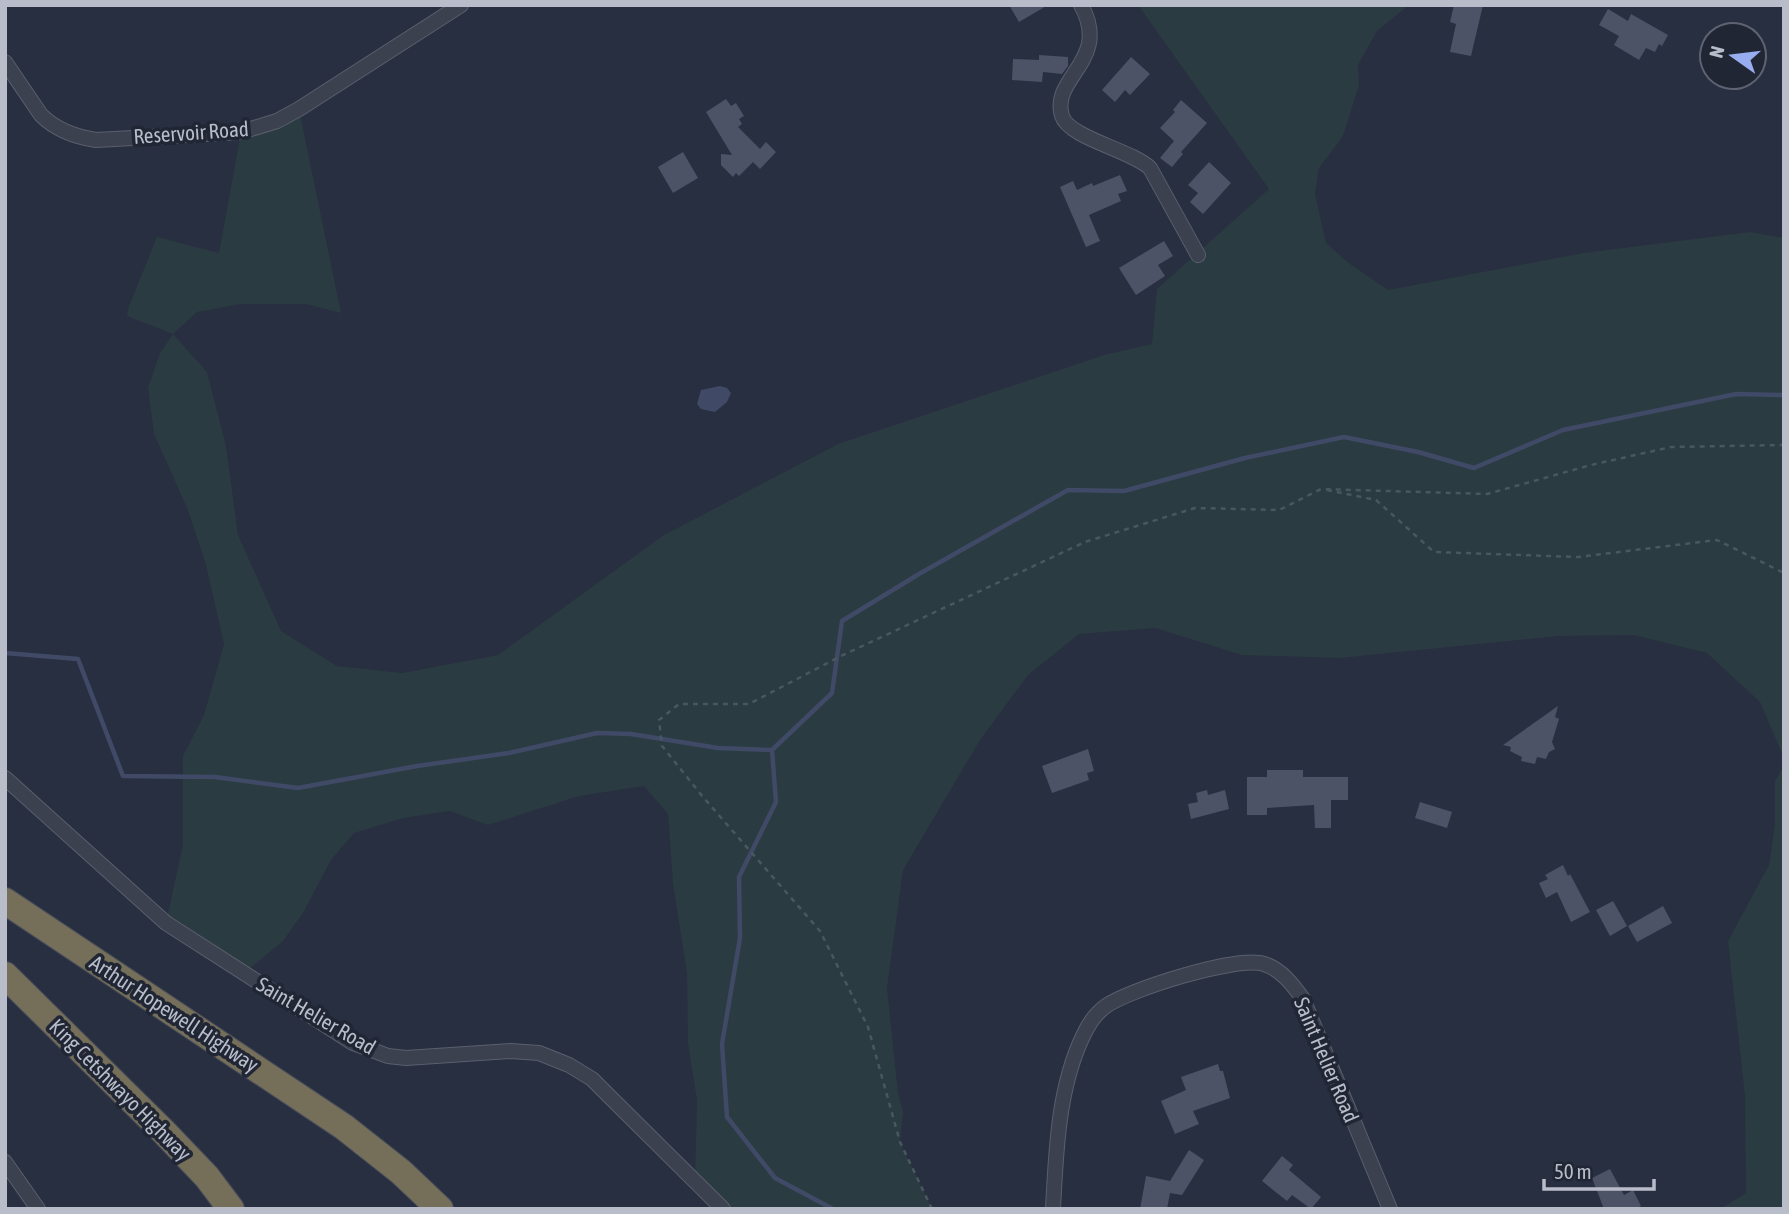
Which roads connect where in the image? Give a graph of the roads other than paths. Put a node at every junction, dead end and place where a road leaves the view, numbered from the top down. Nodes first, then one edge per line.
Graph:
1 (461, 5) edge
2 (1081, 5) edge
3 (5, 62) edge
4 (1198, 255) dead end
5 (5, 778) edge
6 (5, 901) edge
7 (5, 975) edge
8 (5, 1162) edge
9 (38, 1209) edge
10 (231, 1209) edge
11 (440, 1209) edge
12 (723, 1209) edge
13 (1053, 1209) edge
14 (1390, 1209) edge

1 - 3 street, Reservoir Road
2 - 4 street
5 - 12 street, Saint Helier Road
6 - 11 highway, Arthur Hopewell Highway
7 - 10 highway, King Cetshwayo Highway
8 - 9 street
13 - 14 street, Saint Helier Road

